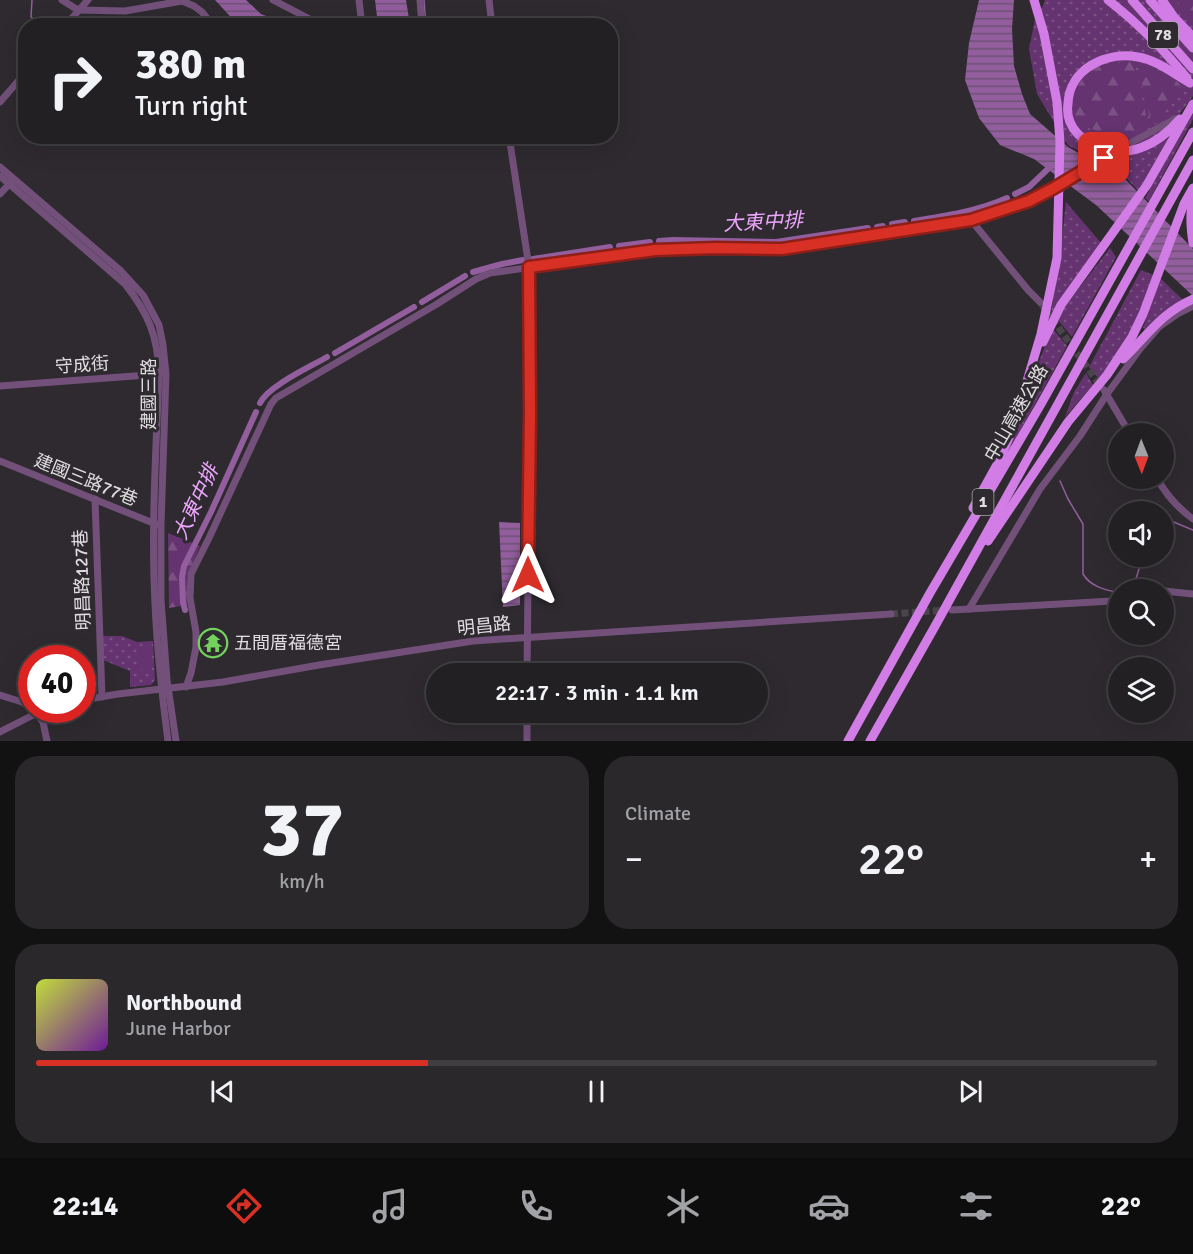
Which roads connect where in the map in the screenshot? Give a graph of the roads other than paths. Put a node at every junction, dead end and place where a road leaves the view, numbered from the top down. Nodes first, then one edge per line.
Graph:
1 (62, 0) edge
2 (273, 0) edge
3 (358, 0) edge
4 (420, 0) edge
5 (489, 0) edge
6 (1034, 0) edge
7 (1108, 0) edge
8 (1132, 0) edge
9 (1150, 0) edge
10 (1162, 0) edge
11 (1169, 0) edge
12 (83, 5) edge
13 (1174, 17) junction
14 (72, 18) edge
15 (207, 18) edge
16 (308, 18) edge
17 (361, 18) edge
18 (421, 18) edge
19 (491, 18) edge
20 (1193, 37) edge
21 (1193, 48) edge
22 (1193, 69) edge
23 (18, 81) edge
24 (1192, 85) edge
25 (0, 102) edge
26 (1193, 104) edge
27 (1174, 119) dead end
28 (1193, 132) edge
29 (1132, 142) dead end
30 (510, 144) edge
31 (1105, 155) junction
32 (1193, 160) edge
33 (0, 167) edge
34 (0, 176) edge
35 (12, 181) junction
36 (1193, 188) edge
37 (0, 194) edge
38 (1190, 204) edge
39 (971, 220) junction
40 (1193, 243) edge
41 (529, 267) junction
42 (1193, 299) edge
43 (1040, 302) tunnel mouth
44 (1193, 306) edge
45 (162, 374) junction
46 (1107, 375) junction
47 (0, 386) edge
48 (1024, 392) junction
49 (1105, 392) junction
50 (1123, 423) edge
51 (0, 461) edge
52 (1163, 489) edge
53 (95, 499) junction
54 (1193, 519) edge
55 (158, 525) junction
56 (1174, 592) edge
57 (1193, 594) edge
58 (952, 595) junction
59 (928, 597) junction
60 (1108, 601) edge
61 (969, 609) junction
62 (952, 610) tunnel mouth
63 (891, 614) tunnel mouth
64 (528, 637) junction
65 (527, 663) edge
66 (186, 687) junction
67 (165, 689) junction
68 (0, 695) edge
69 (102, 697) junction
70 (96, 698) edge
71 (18, 701) edge
72 (18, 721) edge
73 (43, 723) edge
74 (527, 723) edge
75 (0, 732) edge
76 (47, 741) edge
77 (168, 741) edge
78 (176, 741) edge
79 (527, 741) edge
80 (848, 741) edge
81 (870, 741) edge

1 - 12 street
2 - 16 street
3 - 17 street
4 - 18 street
5 - 19 street
6 - 48 highway
7 - 24 highway
8 - 22 highway, 78
9 - 21 highway, 78
10 - 13 highway
11 - 13 highway
12 - 14 street
12 - 15 street
13 - 20 highway
23 - 25 street
24 - 31 highway
26 - 31 highway
26 - 48 highway
27 - 29 street
28 - 59 highway, 中山高速公路 / 1
30 - 41 street
31 - 39 street
32 - 58 highway, 中山高速公路 / 1
33 - 35 street, 建國三路
34 - 35 street, 建國三路
35 - 37 street
35 - 45 street, 建國三路
36 - 38 highway
38 - 40 highway
38 - 46 highway
39 - 41 street
39 - 43 street
41 - 64 street
41 - 66 street
42 - 46 highway
44 - 49 street
45 - 47 street, 守成街
45 - 55 street, 建國三路
46 - 58 highway
48 - 59 highway
49 - 50 street
49 - 61 street
51 - 53 street, 建國三路77巷
52 - 54 street
53 - 55 street, 建國三路77巷
53 - 69 street, 明昌路127巷
55 - 67 street, 建國三路
56 - 57 street
58 - 81 highway, 中山高速公路 / 1
59 - 80 highway, 中山高速公路 / 1
60 - 61 street
61 - 62 street
63 - 64 street, 明昌路
64 - 65 street
64 - 66 street, 明昌路
66 - 67 street, 明昌路
67 - 69 street, 明昌路
67 - 77 street
67 - 78 street
68 - 71 street
69 - 70 street, 明昌路
72 - 75 street
73 - 76 street
74 - 79 street

